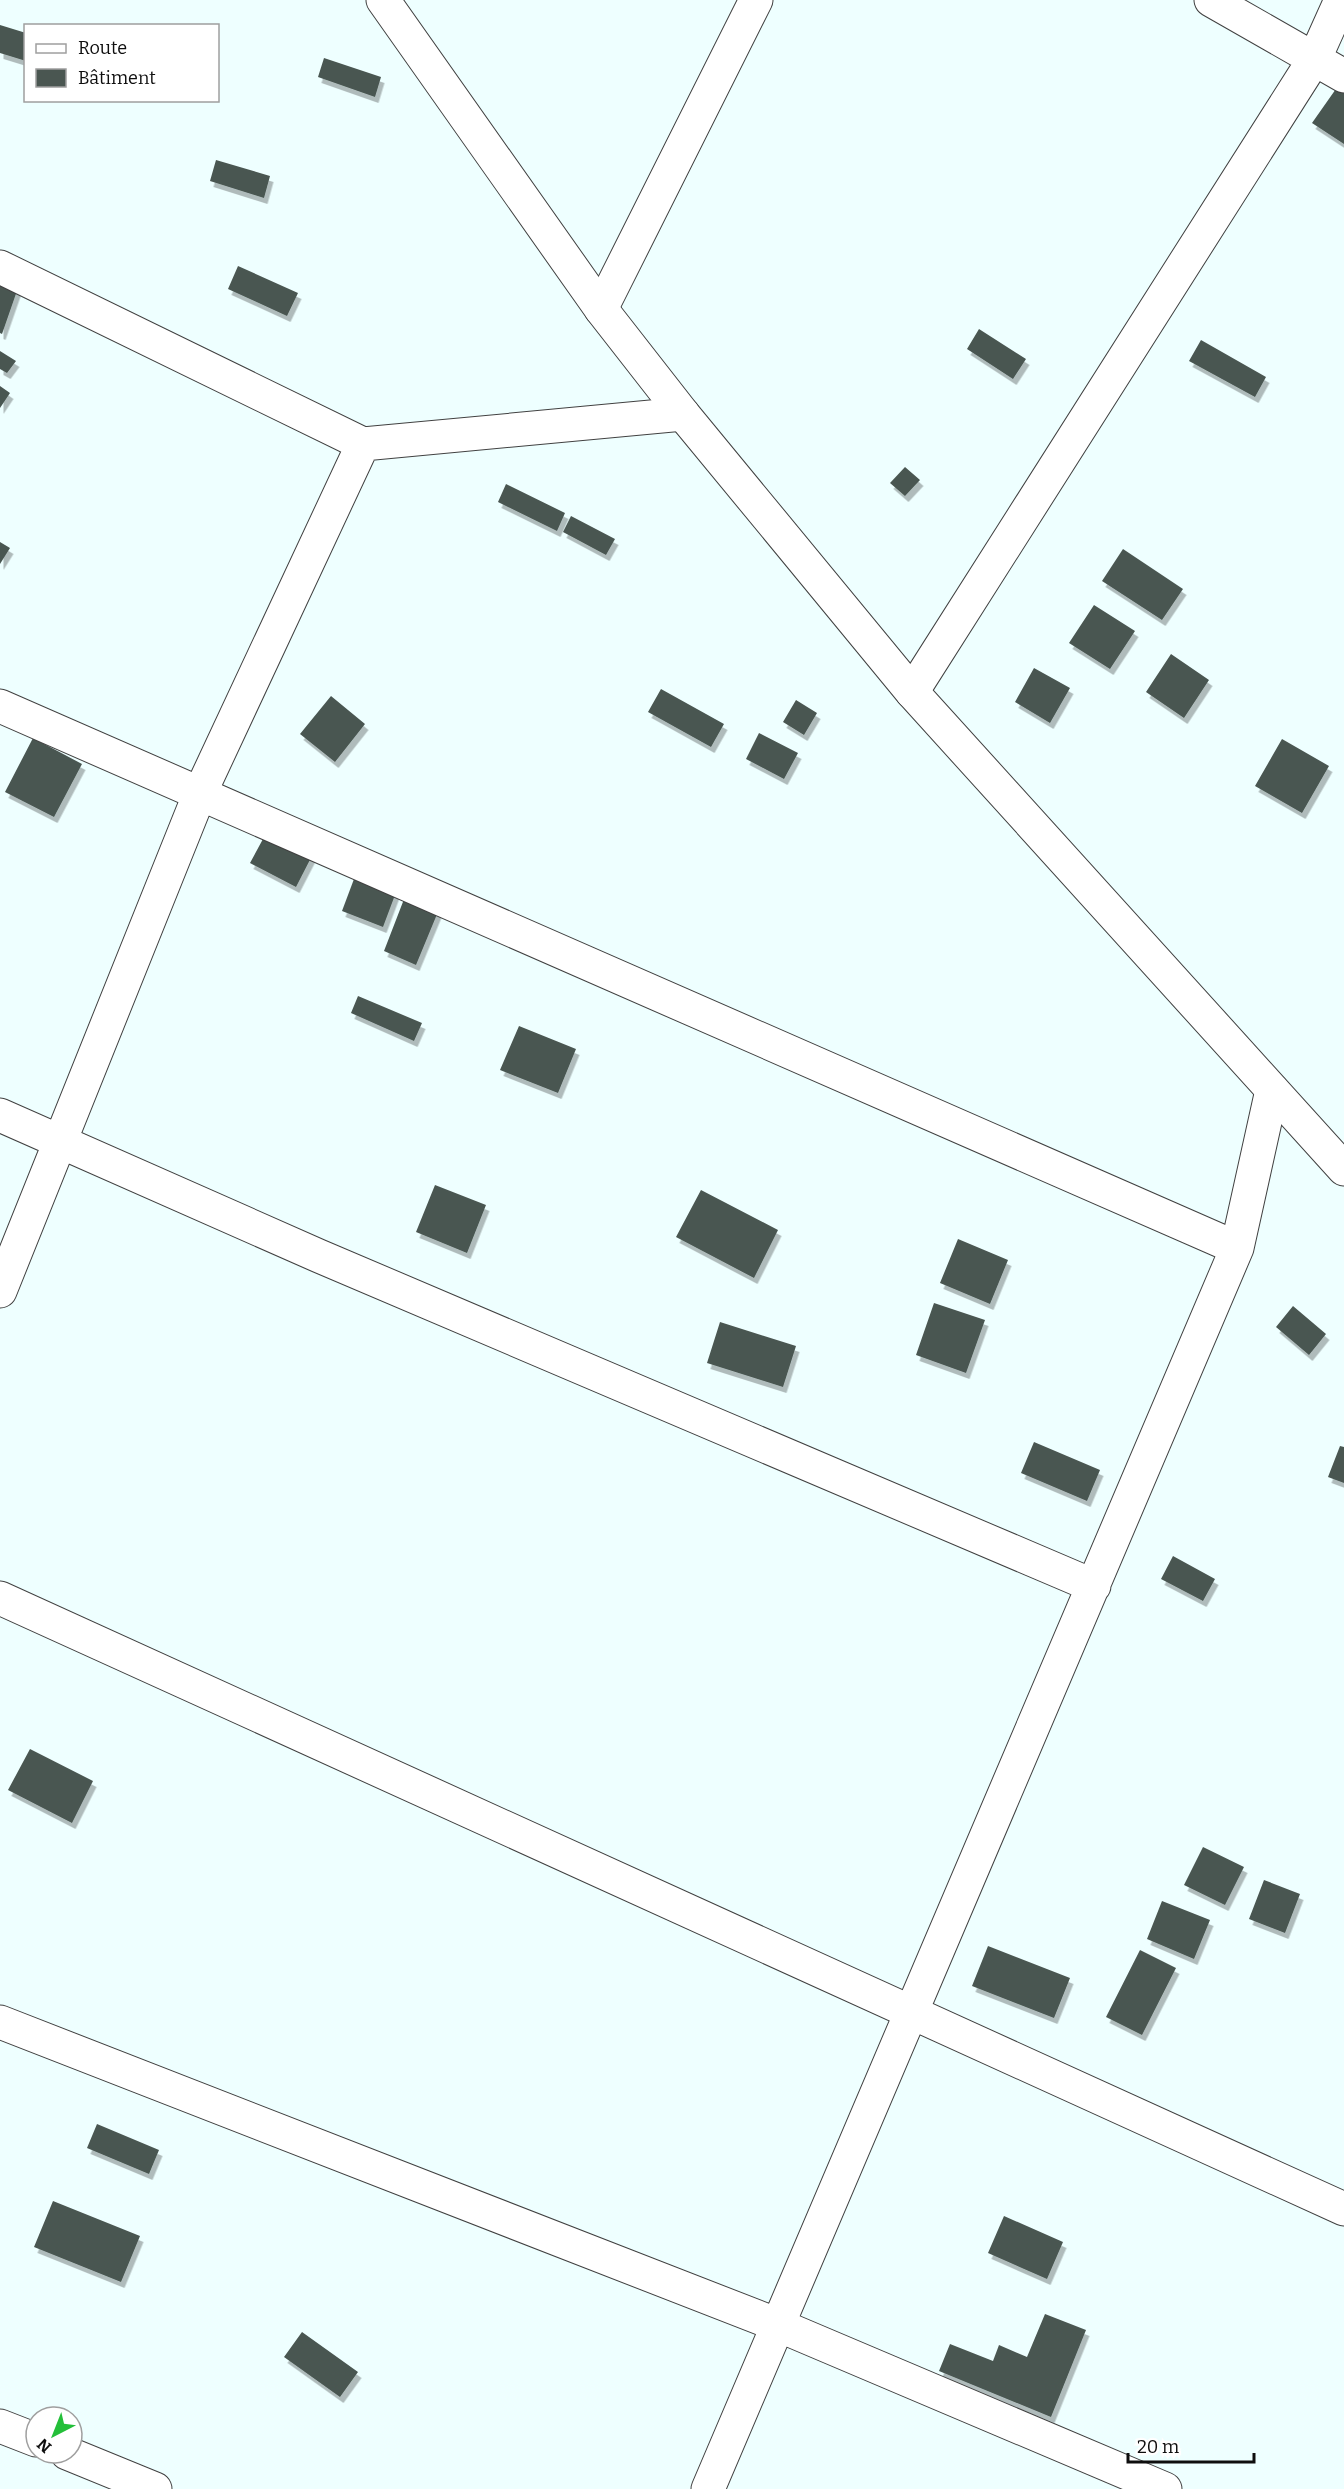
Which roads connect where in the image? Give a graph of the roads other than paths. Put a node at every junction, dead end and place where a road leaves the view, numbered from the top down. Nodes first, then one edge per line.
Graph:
1 (383, 0) edge
2 (756, 0) edge
3 (1211, 0) edge
4 (1341, 0) edge
5 (1316, 58) junction
6 (1344, 76) edge
7 (0, 267) edge
8 (601, 309) junction
9 (683, 414) junction
10 (363, 444) junction
11 (912, 692) junction
12 (0, 706) edge
13 (200, 793) junction
14 (1272, 1089) junction
15 (0, 1115) edge
16 (61, 1141) junction
17 (1344, 1168) edge
18 (1237, 1248) junction
19 (0, 1291) edge
20 (1094, 1586) junction
21 (0, 1598) edge
22 (912, 2013) junction
23 (0, 2022) edge
24 (1344, 2209) edge
25 (778, 2325) junction
26 (0, 2426) edge
27 (24, 2435) edge
28 (84, 2460) edge
29 (155, 2489) edge
30 (708, 2489) edge
31 (1165, 2489) edge

1 - 8 street
2 - 8 street
3 - 5 street
4 - 5 street
5 - 6 street
5 - 11 street
7 - 10 street
8 - 9 street
9 - 10 street
9 - 11 street
10 - 13 street
11 - 14 street
12 - 13 street
13 - 16 street
13 - 18 street
14 - 17 street
14 - 18 street
15 - 16 street
16 - 19 street
16 - 20 street
18 - 20 street
20 - 22 street
21 - 22 street
22 - 24 street
22 - 25 street
23 - 25 street
25 - 30 street
25 - 31 street
26 - 27 street
28 - 29 street

